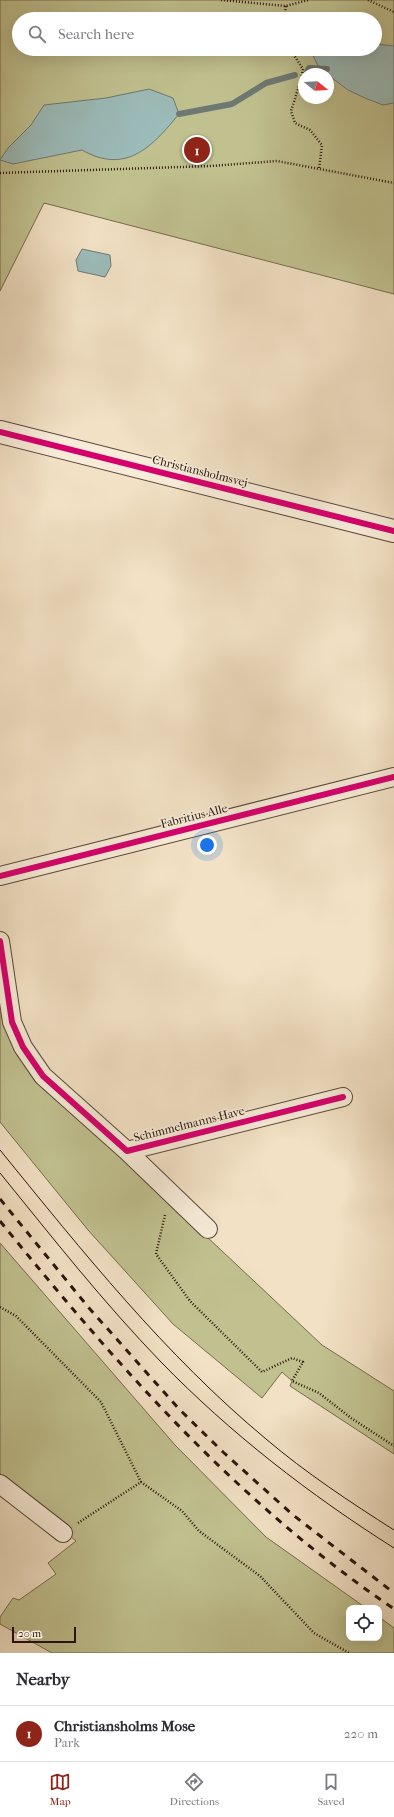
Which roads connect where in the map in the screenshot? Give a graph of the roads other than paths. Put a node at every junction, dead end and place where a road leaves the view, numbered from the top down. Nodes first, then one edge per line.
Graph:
1 (0, 432) edge
2 (394, 531) edge
3 (394, 777) edge
4 (0, 876) edge
5 (0, 941) edge
6 (343, 1097) dead end
7 (127, 1151) junction
8 (208, 1229) dead end
9 (0, 1484) edge
10 (63, 1533) road end

1 - 2 street, Christiansholmsvej
3 - 4 street, Fabritius Alle
5 - 7 street, Schimmelmanns Have
6 - 7 street, Schimmelmanns Have
7 - 8 street, Schimmelmanns Have
9 - 10 street

